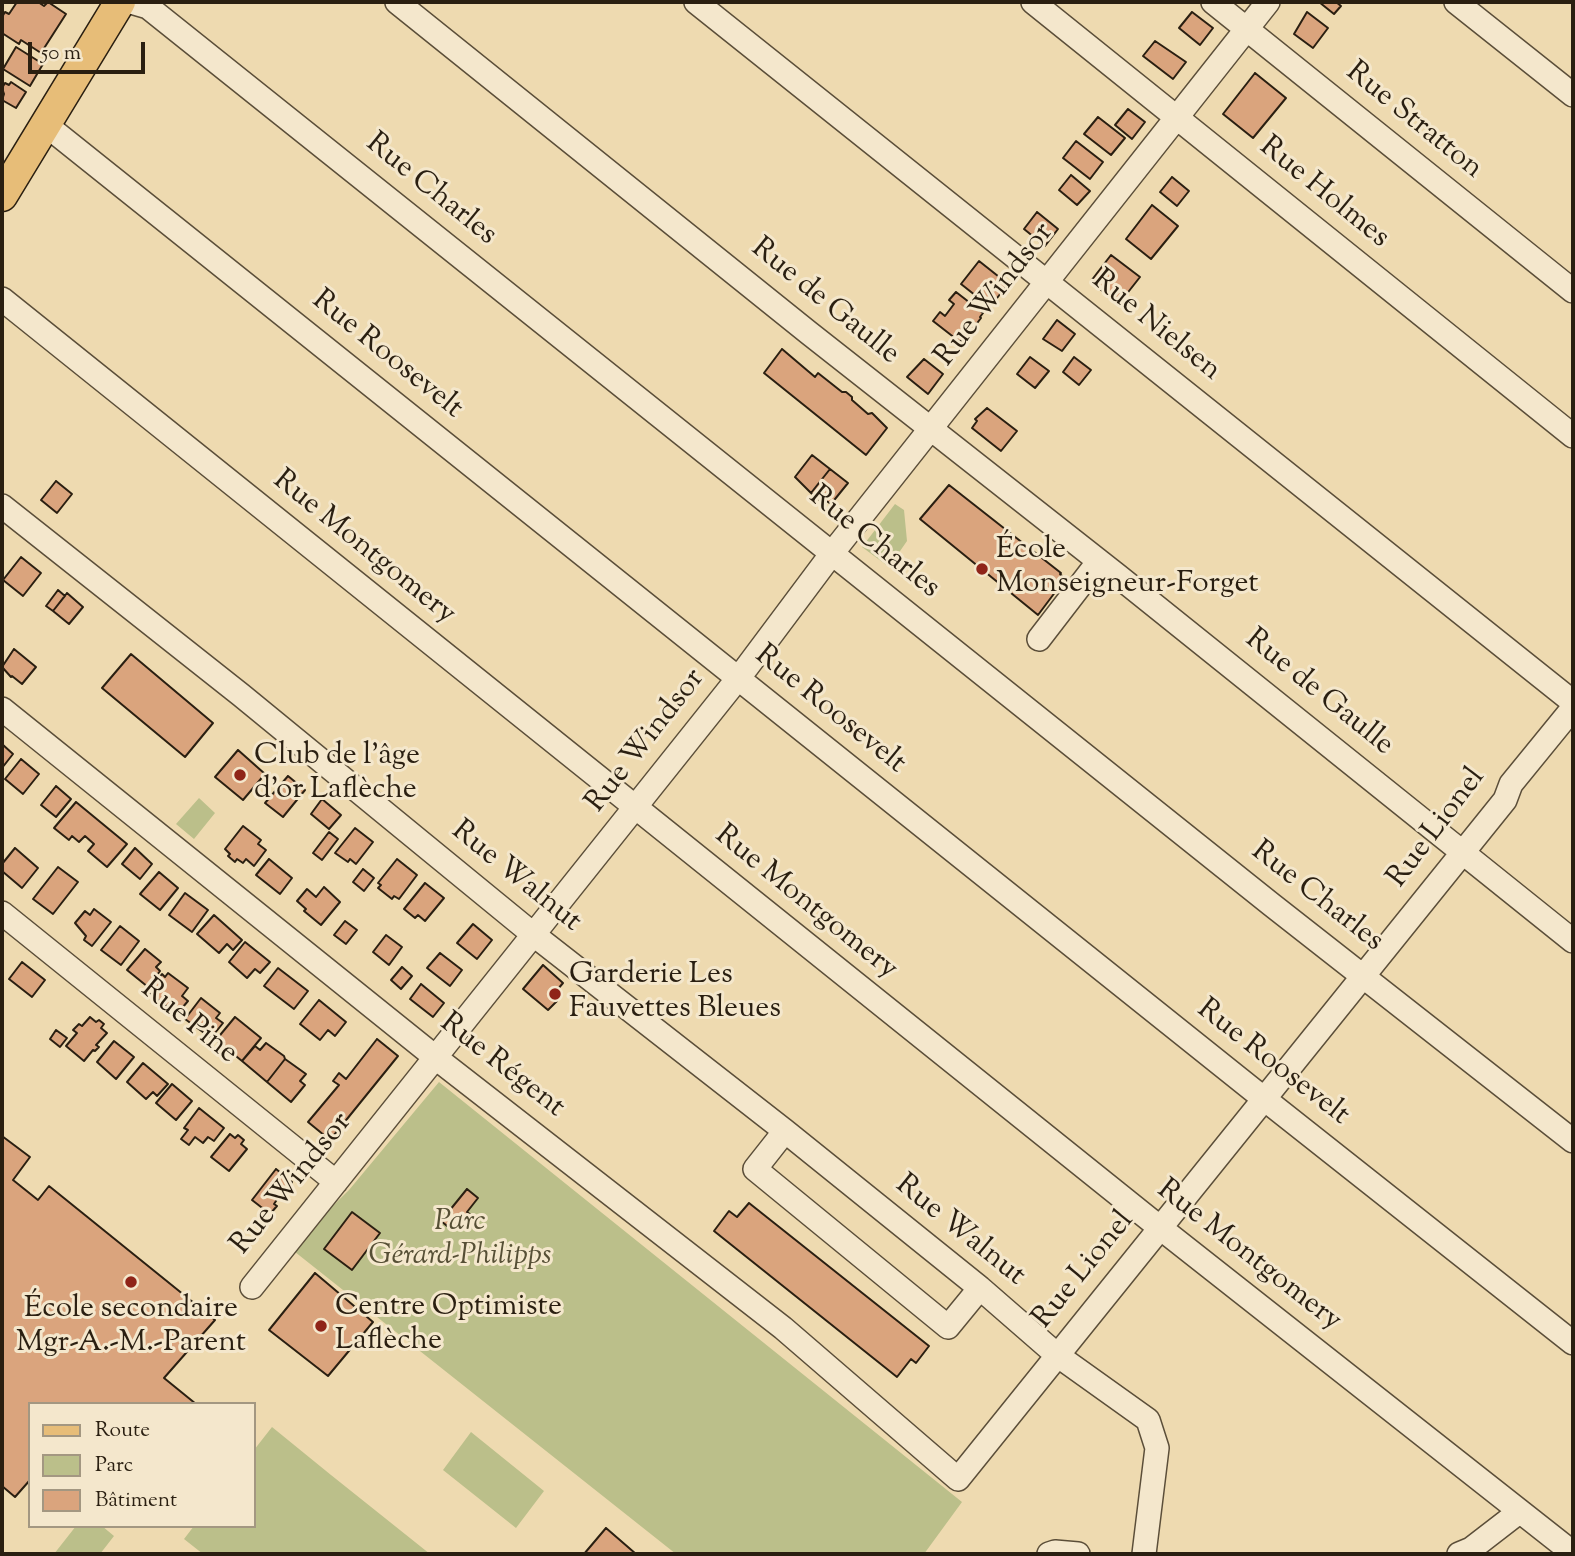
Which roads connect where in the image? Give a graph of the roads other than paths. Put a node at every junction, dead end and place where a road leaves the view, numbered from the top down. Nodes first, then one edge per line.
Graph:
1 (120, 2) edge
2 (131, 2) edge
3 (397, 2) edge
4 (696, 2) edge
5 (1033, 2) edge
6 (1213, 2) edge
7 (1268, 2) edge
8 (1456, 2) edge
9 (1247, 29) junction
10 (1573, 95) edge
11 (1176, 116) junction
12 (47, 125) junction
13 (2, 196) edge
14 (1048, 282) junction
15 (1573, 291) edge
16 (2, 299) edge
17 (932, 428) junction
18 (1573, 436) edge
19 (2, 506) edge
20 (833, 552) junction
21 (1099, 561) junction
22 (1039, 639) dead end
23 (738, 678) junction
24 (1573, 702) edge
25 (2, 709) edge
26 (1573, 709) edge
27 (635, 808) junction
28 (1462, 853) junction
29 (2, 913) edge
30 (534, 934) junction
31 (1573, 940) edge
32 (1363, 976) junction
33 (436, 1057) junction
34 (1265, 1099) junction
35 (785, 1131) junction
36 (1573, 1141) edge
37 (336, 1182) junction
38 (1160, 1228) junction
39 (252, 1287) dead end
40 (980, 1288) junction
41 (1573, 1343) edge
42 (1057, 1355) junction
43 (958, 1479) joint
44 (1519, 1512) junction
45 (1573, 1553) edge
46 (1049, 1554) edge
47 (1077, 1554) edge
48 (1144, 1554) edge
49 (1459, 1554) edge

1 - 12 main road
2 - 20 street, Rue Charles
3 - 17 street, Rue de Gaulle
4 - 14 street, Rue Nielsen
5 - 11 street, Rue Holmes
6 - 9 street, Rue Stratton
7 - 9 street, Rue Windsor
8 - 10 street
9 - 11 street, Rue Windsor
9 - 15 street, Rue Stratton
11 - 14 street, Rue Windsor
11 - 18 street, Rue Holmes
12 - 13 main road
12 - 23 street, Rue Roosevelt
14 - 17 street, Rue Windsor
14 - 24 street, Rue Nielsen
16 - 27 street, Rue Montgomery
17 - 20 street, Rue Windsor
17 - 21 street, Rue de Gaulle
19 - 30 street, Rue Walnut
20 - 23 street, Rue Windsor
20 - 32 street, Rue Charles
21 - 22 street
21 - 28 street, Rue de Gaulle
23 - 27 street, Rue Windsor
23 - 34 street, Rue Roosevelt
25 - 33 street, Rue Régent
26 - 28 street, Rue Lionel
27 - 30 street, Rue Windsor
27 - 38 street, Rue Montgomery
28 - 31 street, Rue de Gaulle
28 - 32 street, Rue Lionel
29 - 37 street, Rue Pine
30 - 33 street, Rue Windsor
30 - 35 street, Rue Walnut
32 - 34 street, Rue Lionel
32 - 36 street, Rue Charles
33 - 37 street, Rue Windsor
33 - 43 street, Rue Régent
34 - 38 street, Rue Lionel
34 - 41 street, Rue Roosevelt
35 - 40 street, Rue Walnut
35 - 40 street
37 - 39 street, Rue Windsor
38 - 42 street, Rue Lionel
38 - 44 street, Rue Montgomery
40 - 42 street, Rue Walnut
42 - 43 street, Rue Lionel
42 - 48 street, Rue Walnut
44 - 45 street, Rue Montgomery
44 - 49 street
46 - 47 street

